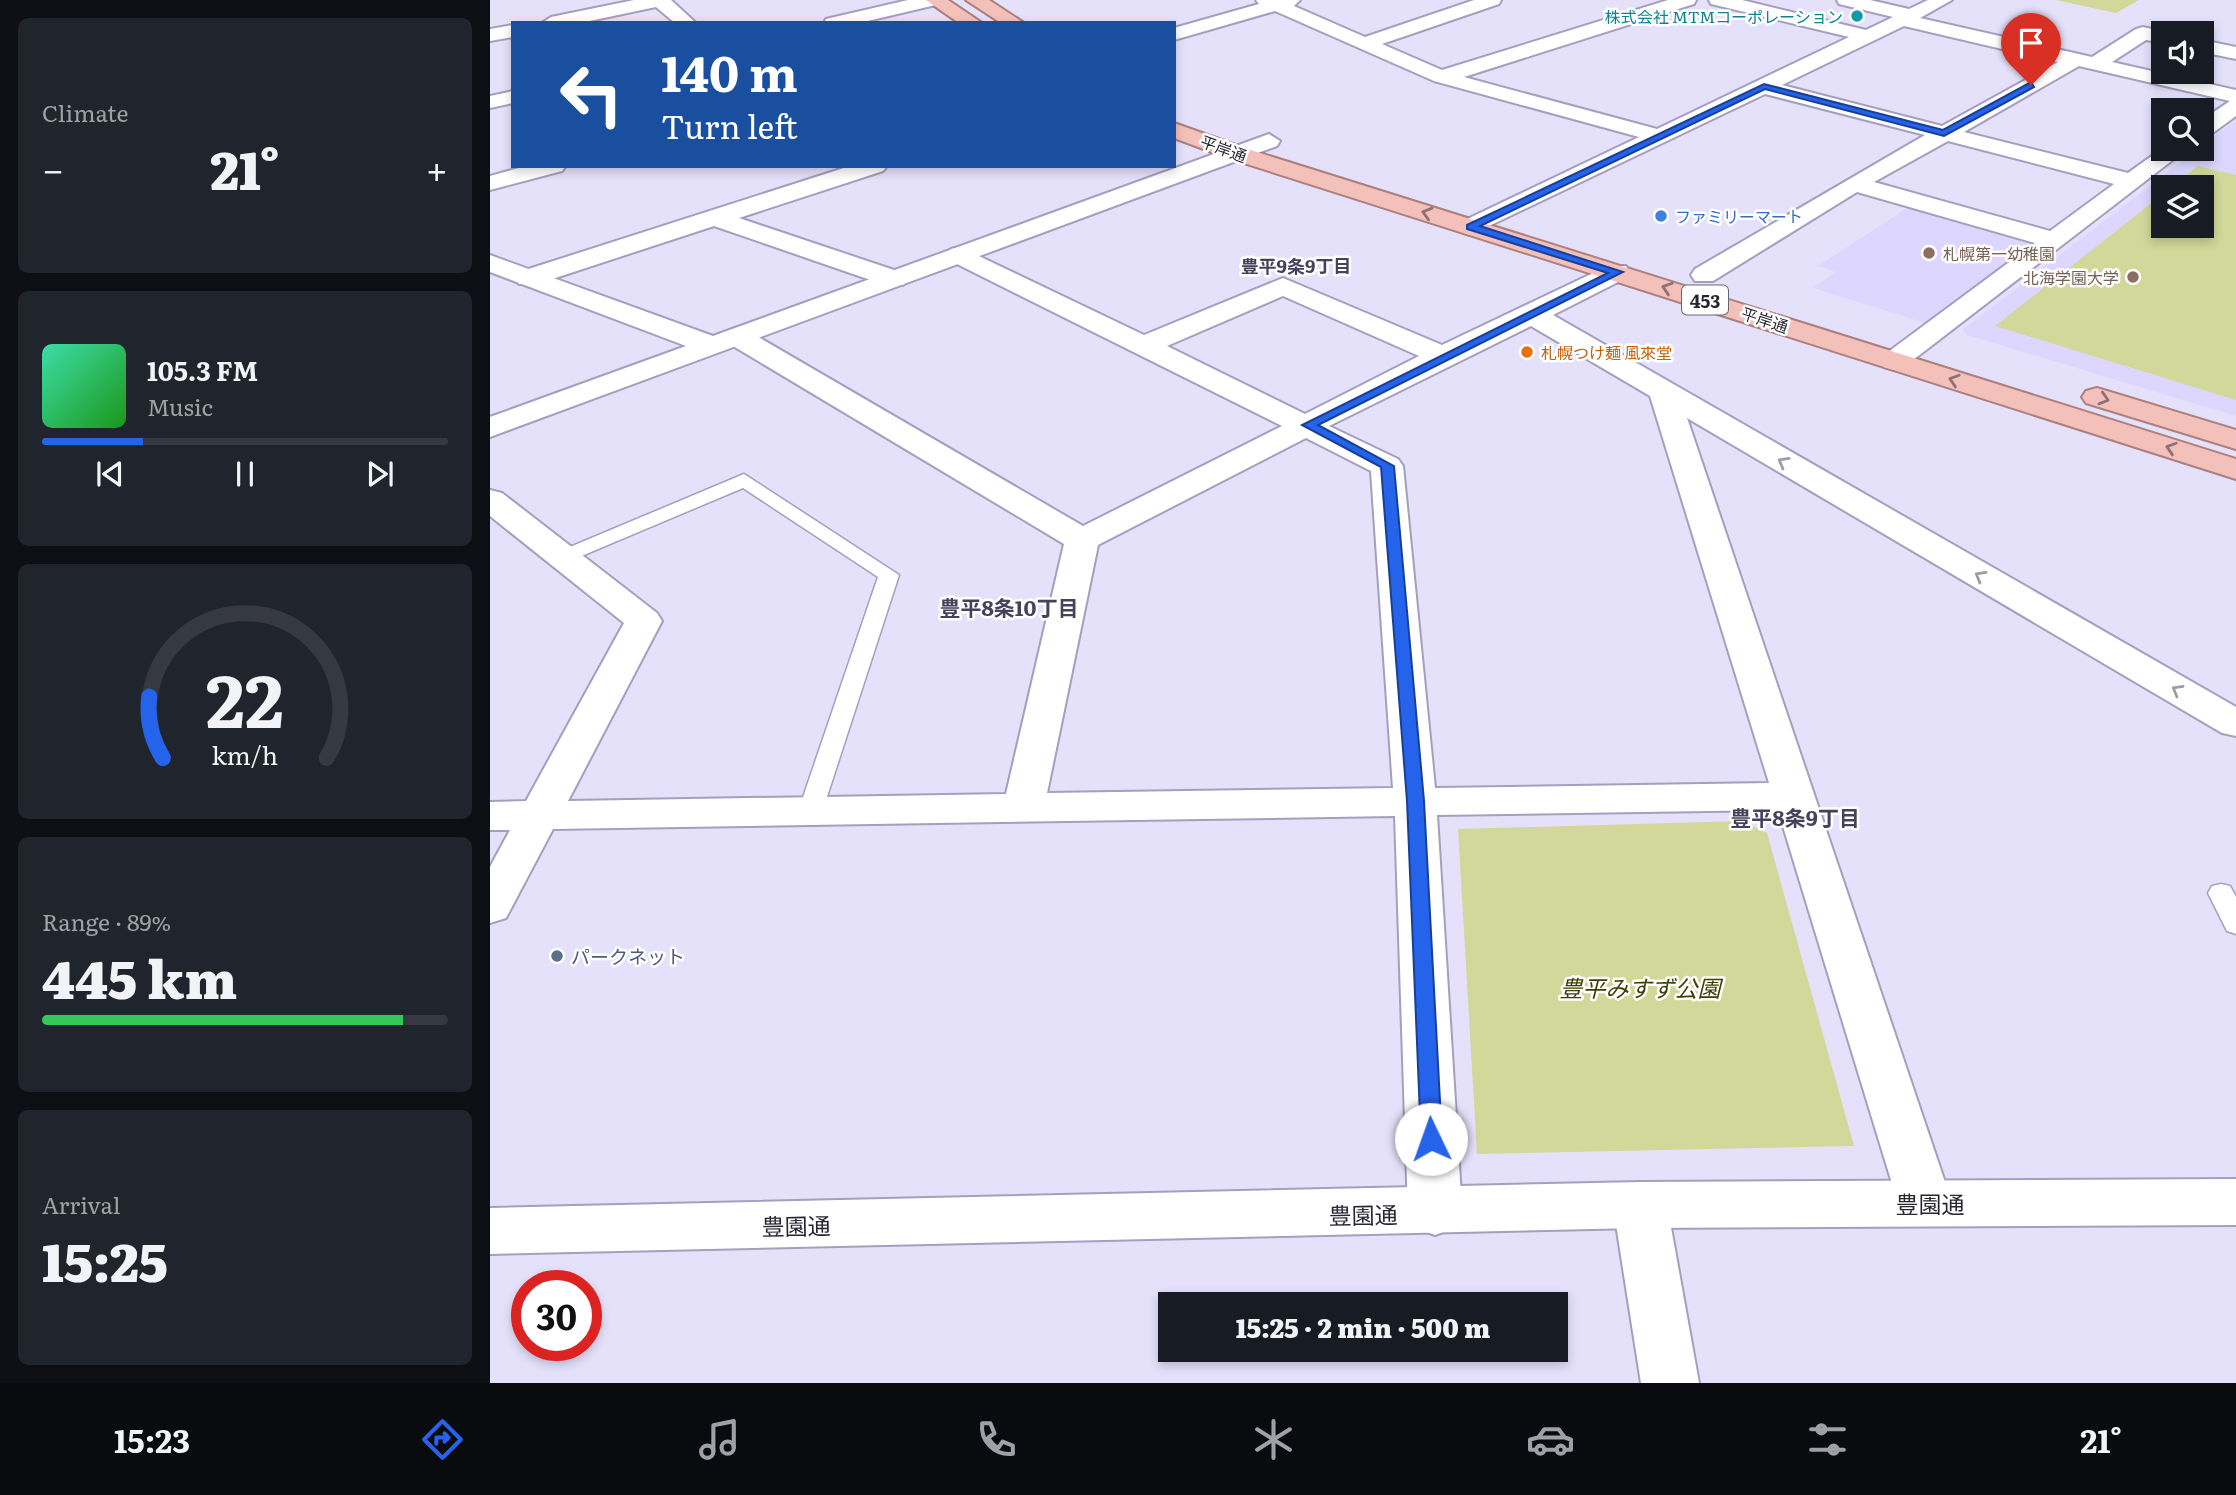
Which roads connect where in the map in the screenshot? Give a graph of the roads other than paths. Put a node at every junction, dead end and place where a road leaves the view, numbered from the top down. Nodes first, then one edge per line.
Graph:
1 (660, 0) edge
2 (934, 0) edge
3 (975, 0) edge
4 (1492, 0) edge
5 (1687, 0) edge
6 (1718, 0) edge
7 (1846, 0) edge
8 (1943, 0) edge
9 (1278, 2) edge
10 (1907, 18) junction
11 (560, 21) edge
12 (685, 21) edge
13 (842, 21) edge
14 (970, 21) edge
15 (1011, 21) edge
16 (511, 31) edge
17 (1176, 33) edge
18 (2151, 35) edge
19 (490, 36) edge
20 (1868, 36) junction
21 (1363, 44) junction
22 (2214, 48) edge
23 (2236, 53) edge
24 (2083, 63) junction
25 (1441, 77) junction
26 (1764, 86) junction
27 (2236, 96) edge
28 (511, 97) edge
29 (490, 102) edge
30 (2236, 106) edge
31 (1176, 107) edge
32 (2214, 122) edge
33 (1176, 131) edge
34 (1944, 133) junction
35 (1659, 136) junction
36 (1269, 141) junction
37 (1236, 153) junction
38 (2159, 161) edge
39 (546, 168) edge
40 (864, 168) edge
41 (2130, 181) junction
42 (490, 183) edge
43 (1854, 184) junction
44 (1502, 212) junction
45 (715, 218) junction
46 (1471, 227) junction
47 (2053, 240) junction
48 (960, 256) junction
49 (503, 271) edge
50 (1618, 272) junction
51 (1704, 275) junction
52 (894, 279) junction
53 (1532, 315) junction
54 (726, 342) junction
55 (1918, 342) junction
56 (1146, 345) junction
57 (1944, 350) dead end
58 (1443, 356) junction
59 (1894, 361) junction
60 (2077, 391) dead end
61 (1664, 393) junction
62 (1308, 425) junction
63 (490, 428) edge
64 (2236, 440) edge
65 (2236, 469) edge
66 (490, 500) edge
67 (1082, 540) junction
68 (565, 556) junction
69 (2236, 724) edge
70 (1794, 796) junction
71 (1415, 801) junction
72 (1024, 806) junction
73 (810, 812) junction
74 (538, 815) junction
75 (490, 816) edge
76 (2221, 893) dead end
77 (490, 907) edge
78 (2236, 924) edge
79 (2236, 1202) edge
80 (1925, 1203) junction
81 (1640, 1205) junction
82 (1436, 1212) junction
83 (490, 1231) edge
84 (1670, 1383) edge

1 - 11 street
1 - 12 street
2 - 13 street
2 - 14 highway
3 - 15 highway
4 - 21 street
5 - 25 street
6 - 20 street
7 - 10 street
8 - 10 street
9 - 17 street
9 - 21 street
10 - 20 street
10 - 24 street
16 - 19 street
18 - 24 street
20 - 26 street
21 - 25 street
22 - 23 street
24 - 27 street
24 - 34 street
25 - 35 street
26 - 34 street
26 - 35 street
28 - 29 street
30 - 32 street
31 - 36 highway, 平岸通 / 453
33 - 37 highway, 平岸通 / 453
34 - 41 street
34 - 43 street
35 - 44 street
36 - 37 street
36 - 44 highway, 平岸通 / 453
46 -> 37 highway, 平岸通 / 453
37 - 48 street
38 - 41 street
39 - 42 street
40 - 45 street
41 - 47 street
43 - 47 street
43 - 51 street
44 - 46 street
44 - 51 highway, 平岸通 / 453
45 - 49 street
45 - 52 street
46 - 50 highway, 平岸通 / 453
47 - 55 street
48 - 52 street
48 - 56 street
49 - 54 street
50 - 53 street
59 -> 50 highway, 平岸通 / 453
51 - 55 highway, 平岸通 / 453
52 - 54 street
53 - 58 street
53 - 61 street
54 - 63 street
54 - 67 street
55 - 57 highway, 平岸通 / 453
55 - 59 street
56 - 58 street
56 - 62 street
58 - 62 street
65 -> 59 highway, 平岸通 / 453
60 -> 64 highway
69 -> 61 street
61 - 70 street
62 - 67 street
62 - 71 street
66 - 68 street
67 - 72 street
68 - 73 lane
68 - 74 street
70 - 71 street
70 - 80 street
71 - 72 street
71 - 82 street
72 - 73 street
73 - 74 street
74 - 75 street
74 - 77 street
76 - 78 lane
79 - 80 street, 豊園通
80 - 81 street, 豊園通
81 - 82 street, 豊園通
81 - 84 street
82 - 83 street, 豊園通

